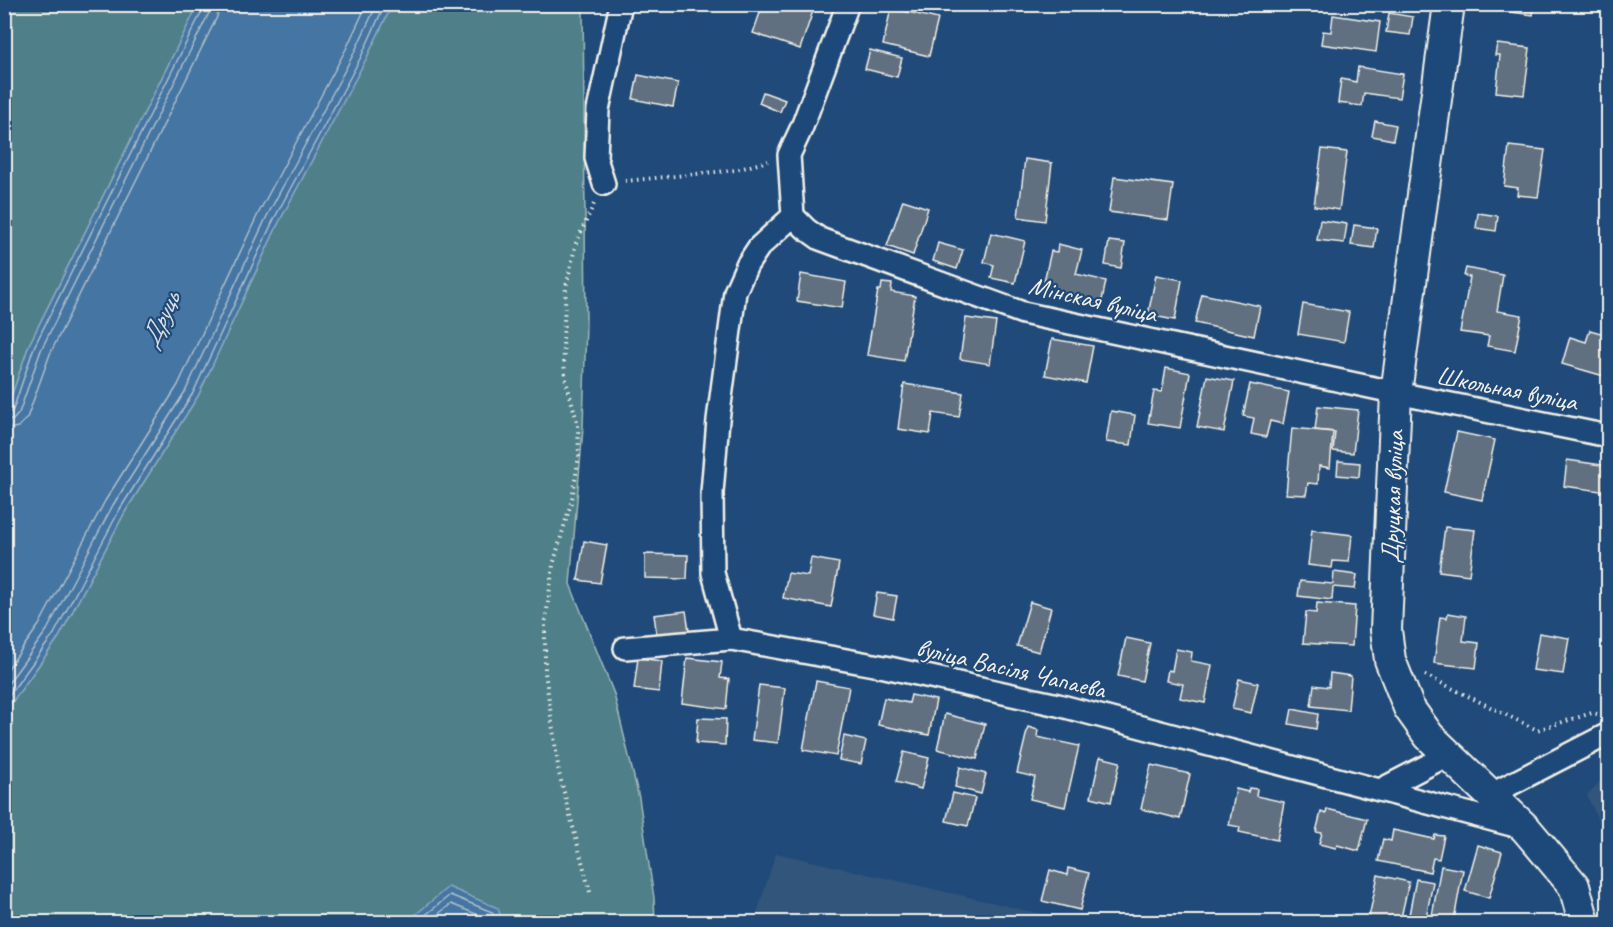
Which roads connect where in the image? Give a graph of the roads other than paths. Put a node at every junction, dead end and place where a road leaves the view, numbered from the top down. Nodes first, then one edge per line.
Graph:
1 (621, 4) edge
2 (848, 4) edge
3 (1449, 4) edge
4 (604, 184) road end
5 (793, 216) junction
6 (1396, 393) junction
7 (1608, 436) edge
8 (731, 639) junction
9 (625, 648) dead end
10 (1608, 734) edge
11 (1448, 755) junction
12 (1380, 790) junction
13 (1490, 795) junction
14 (1526, 829) junction
15 (1584, 922) edge

1 - 4 street
2 - 5 street
3 - 6 main road, Друцкая вуліца
5 - 6 street, Мінская вуліца
5 - 8 street
6 - 7 street, Школьная вуліца
6 - 11 main road, Друцкая вуліца
8 - 9 street, вуліца Васіля Чапаева
8 - 12 street, вуліца Васіля Чапаева
10 - 13 street
11 - 12 street
11 - 13 main road, Друцкая вуліца
12 - 14 street, вуліца Васіля Чапаева
13 - 14 main road, Друцкая вуліца
14 - 15 main road, Друцкая вуліца

